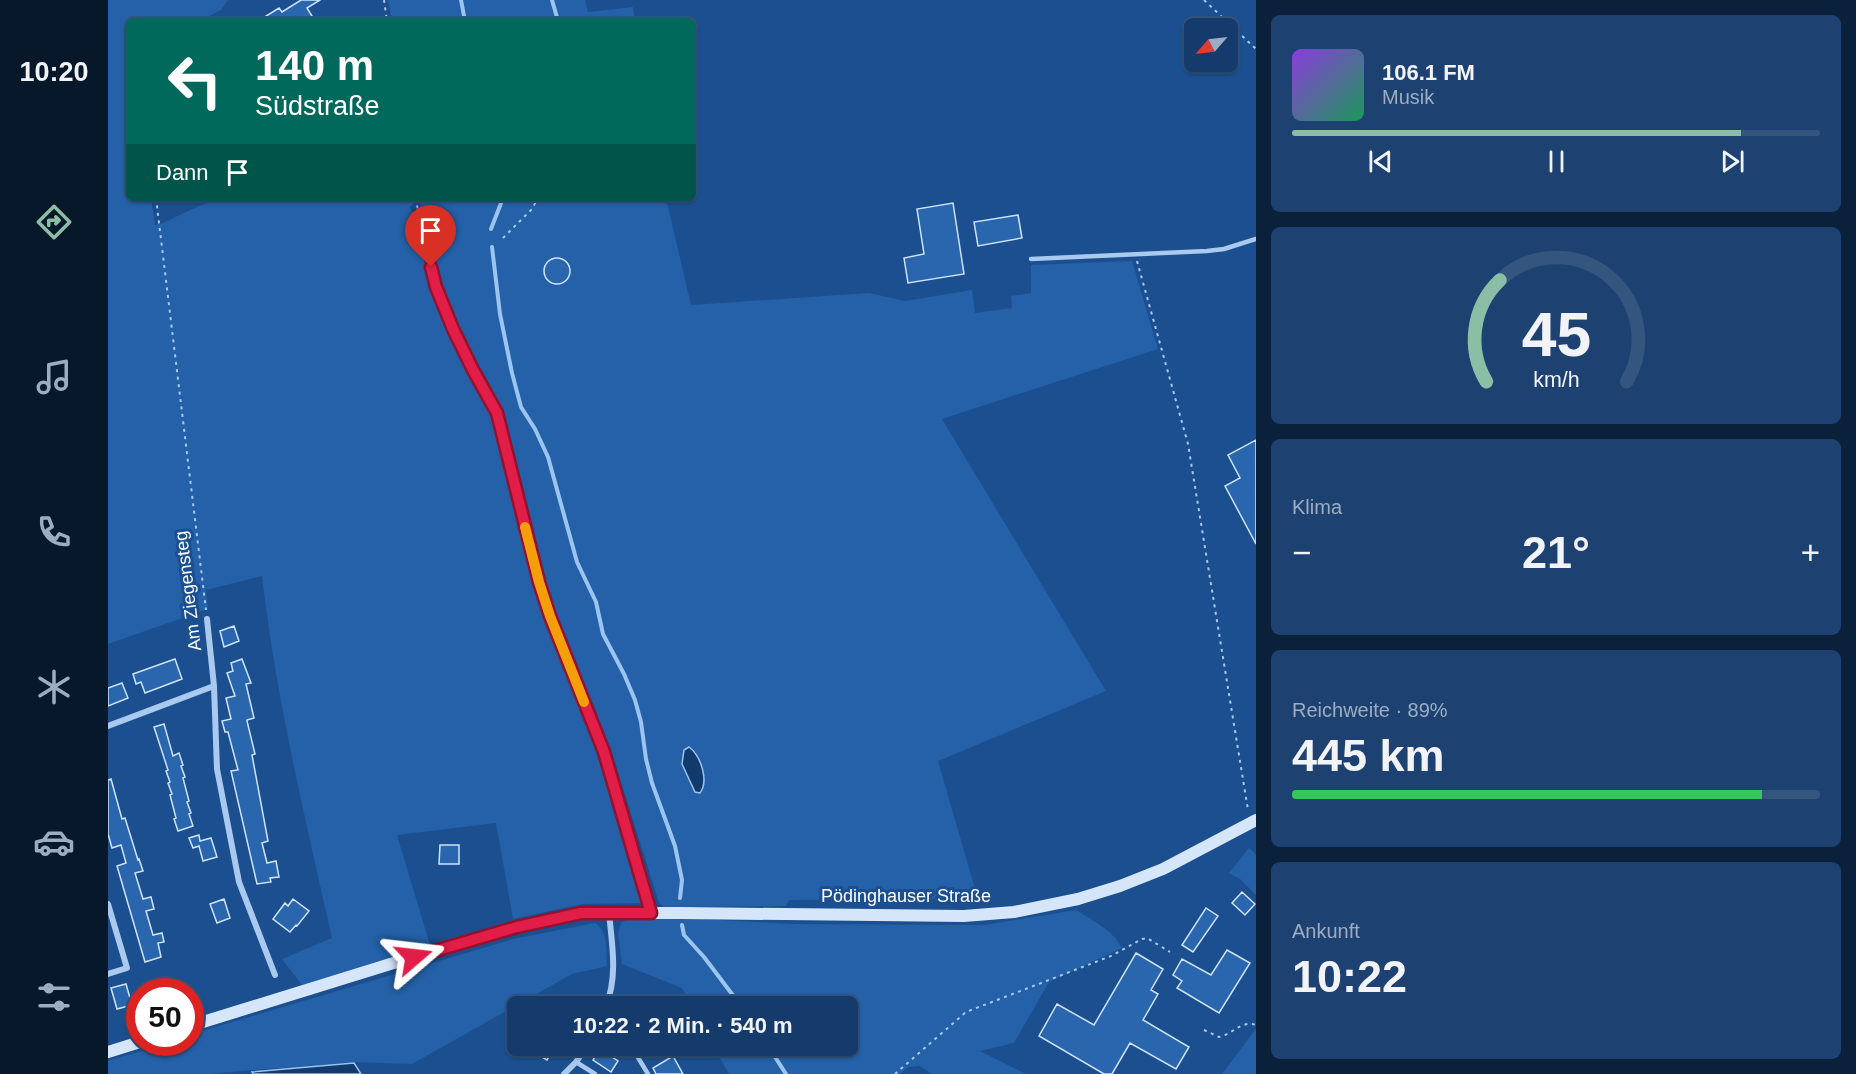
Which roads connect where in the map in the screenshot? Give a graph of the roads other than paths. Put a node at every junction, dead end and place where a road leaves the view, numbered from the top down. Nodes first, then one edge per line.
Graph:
1 (1256, 239) edge
2 (425, 247) road end
3 (1031, 259) dead end
4 (207, 619) road end
5 (214, 686) junction
6 (108, 726) edge
7 (1253, 822) edge
8 (108, 904) edge
9 (609, 913) junction
10 (651, 913) junction
11 (108, 974) edge
12 (275, 975) dead end
13 (609, 996) edge
14 (204, 1022) edge
15 (126, 1046) edge
16 (108, 1052) edge
17 (580, 1056) edge
18 (637, 1056) edge
19 (576, 1062) junction
20 (564, 1074) edge
21 (595, 1074) edge
22 (648, 1074) edge

1 - 3 lane
2 - 10 street
4 - 5 street, Am Ziegensteg
5 - 6 street
5 - 12 street, Am Ziegensteg
7 - 10 main road, Pödinghauser Straße
8 - 11 street
9 - 10 main road, Pödinghauser Straße
9 - 13 street
9 - 14 main road, Pödinghauser Straße
15 - 16 main road
17 - 19 street
18 - 22 lane
19 - 20 street
19 - 21 lane

